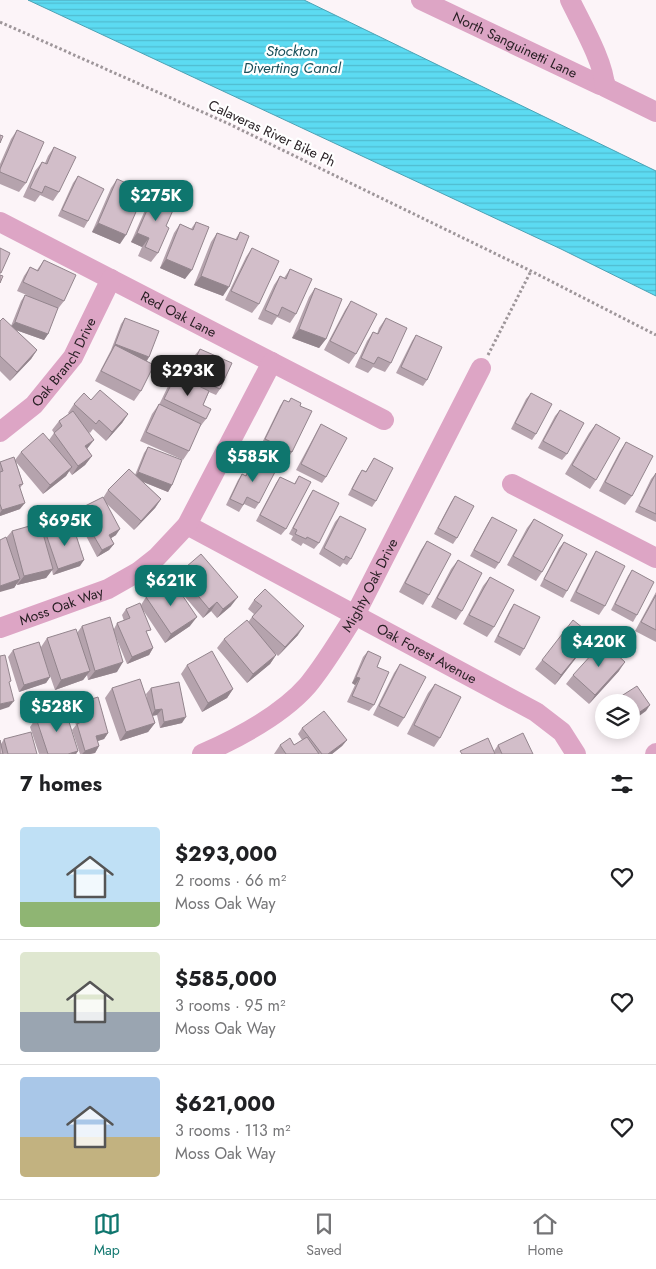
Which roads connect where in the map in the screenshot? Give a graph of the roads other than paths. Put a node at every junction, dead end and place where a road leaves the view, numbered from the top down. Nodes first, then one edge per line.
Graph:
1 (421, 0) edge
2 (570, 0) edge
3 (605, 85) junction
4 (656, 112) edge
5 (0, 222) edge
6 (110, 279) junction
7 (272, 362) junction
8 (481, 368) road end
9 (384, 420) dead end
10 (0, 432) edge
11 (512, 484) dead end
12 (187, 525) junction
13 (656, 558) edge
14 (355, 615) junction
15 (0, 628) edge
16 (202, 754) edge
17 (576, 754) edge

1 - 3 street, North Sanguinetti Lane
2 - 3 street
3 - 4 street, North Sanguinetti Lane
5 - 6 street, Red Oak Lane
6 - 7 street, Red Oak Lane
6 - 10 street, Oak Branch Drive
7 - 9 street, Red Oak Lane
7 - 12 street, Moss Oak Way
8 - 14 street, Mighty Oak Drive
11 - 13 street
12 - 14 street, Oak Forest Avenue
12 - 15 street, Moss Oak Way
14 - 16 street, Mighty Oak Drive
14 - 17 street, Oak Forest Avenue

